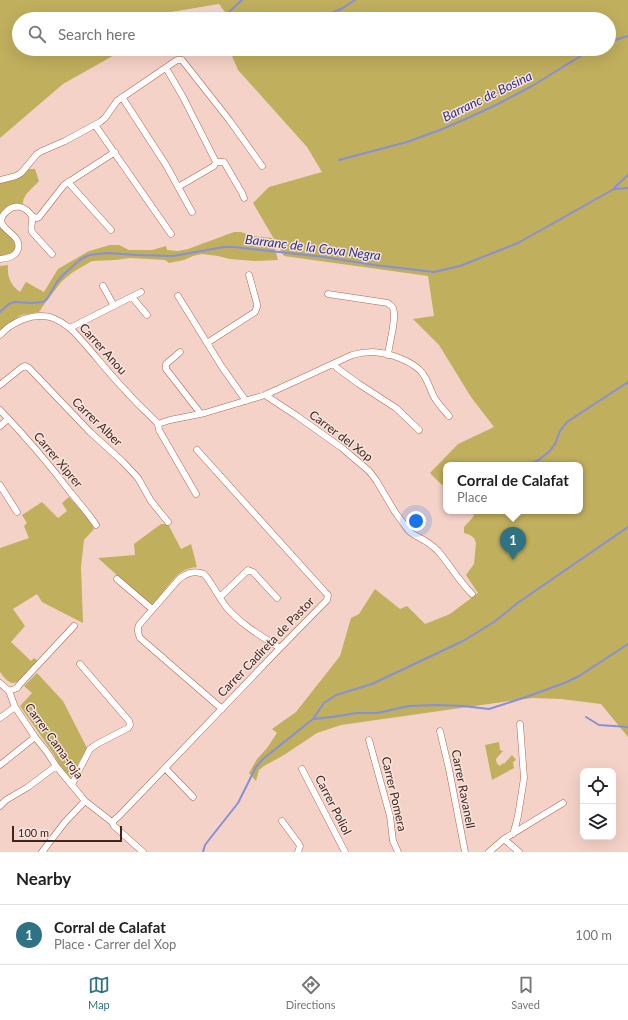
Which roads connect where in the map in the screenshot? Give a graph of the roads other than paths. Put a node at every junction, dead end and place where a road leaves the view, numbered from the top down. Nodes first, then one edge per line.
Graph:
1 (166, 68) junction
2 (122, 97) junction
3 (95, 125) junction
4 (115, 152) junction
5 (216, 162) junction
6 (262, 166) dead end
7 (0, 180) edge
8 (68, 182) junction
9 (178, 187) junction
10 (244, 198) dead end
11 (192, 212) dead end
12 (32, 216) junction
13 (111, 230) dead end
14 (171, 234) dead end
15 (52, 254) dead end
16 (0, 259) edge
17 (249, 275) dead end
18 (103, 286) dead end
19 (141, 292) dead end
20 (328, 294) dead end
21 (178, 296) dead end
22 (132, 297) junction
23 (114, 306) junction
24 (147, 315) dead end
25 (70, 328) junction
26 (0, 336) edge
27 (207, 343) junction
28 (180, 352) dead end
29 (388, 354) junction
30 (334, 364) junction
31 (0, 385) edge
32 (265, 396) junction
33 (246, 401) junction
34 (0, 410) edge
35 (201, 414) junction
36 (449, 416) dead end
37 (8, 418) junction
38 (158, 424) junction
39 (0, 426) edge
40 (419, 430) dead end
41 (196, 450) dead end
42 (0, 485) edge
43 (196, 494) dead end
44 (17, 512) dead end
45 (168, 522) dead end
46 (96, 525) dead end
47 (117, 578) dead end
48 (472, 594) dead end
49 (220, 597) junction
50 (276, 598) dead end
51 (152, 609) junction
52 (74, 626) dead end
53 (280, 648) junction
54 (80, 664) dead end
55 (0, 683) edge
56 (9, 691) junction
57 (15, 707) junction
58 (222, 709) junction
59 (0, 718) edge
60 (520, 724) dead end
61 (440, 730) dead end
62 (34, 736) junction
63 (369, 740) dead end
64 (0, 765) edge
65 (56, 766) junction
66 (165, 768) junction
67 (302, 769) dead end
68 (72, 785) junction
69 (193, 797) dead end
70 (86, 801) junction
71 (563, 803) dead end
72 (0, 806) edge
73 (282, 821) dead end
74 (112, 822) junction
75 (513, 834) junction
76 (504, 839) junction
77 (42, 852) edge
78 (143, 852) edge
79 (298, 852) edge
80 (345, 852) edge
81 (398, 852) edge
82 (465, 852) edge
83 (490, 852) edge
84 (519, 852) edge

1 - 2 street
1 - 5 street
1 - 6 street
2 - 3 street
2 - 9 street
3 - 4 street
3 - 7 street
4 - 8 street
4 - 14 street
5 - 9 street
5 - 10 street
8 - 12 street
8 - 13 street
9 - 11 street
12 - 15 street
12 - 16 street
17 - 27 street
18 - 23 street
19 - 22 street
20 - 29 street
21 - 27 street
22 - 23 street
22 - 24 street
23 - 25 street
25 - 26 street, Carrer Anou
25 - 38 street, Carrer Anou
27 - 33 street
28 - 35 street
29 - 30 street
29 - 36 street
30 - 32 street
30 - 40 street
31 - 45 street, Carrer Alber
32 - 33 street
32 - 48 street, Carrer del Xop
33 - 35 street
34 - 37 street, Carrer Xiprer
35 - 38 street
37 - 39 street
37 - 46 street, Carrer Xiprer
38 - 43 street, Carrer Anou
41 - 53 street, Carrer Cadireta de Pastor
42 - 44 street
47 - 51 street
49 - 50 street
49 - 51 street
49 - 53 street
51 - 58 street
52 - 56 street
53 - 58 street, Carrer Cadireta de Pastor
54 - 68 street
55 - 56 street, Carrer Cama-roja
56 - 57 street, Carrer Cama-roja
57 - 59 street
57 - 62 street, Carrer Cama-roja
58 - 66 street, Carrer Cadireta de Pastor
60 - 75 street
61 - 82 street, Carrer Ravanell
62 - 64 street
62 - 65 street, Carrer Cama-roja
63 - 81 street, Carrer Pomera
65 - 68 street, Carrer Cama-roja
65 - 72 street
66 - 69 street
66 - 74 street, Carrer Cadireta de Pastor
67 - 80 street, Carrer Poliol
68 - 70 street, Carrer Cama-roja
70 - 74 street
70 - 77 street
71 - 75 street
73 - 79 street
74 - 78 street
75 - 76 street
76 - 83 street
76 - 84 street

